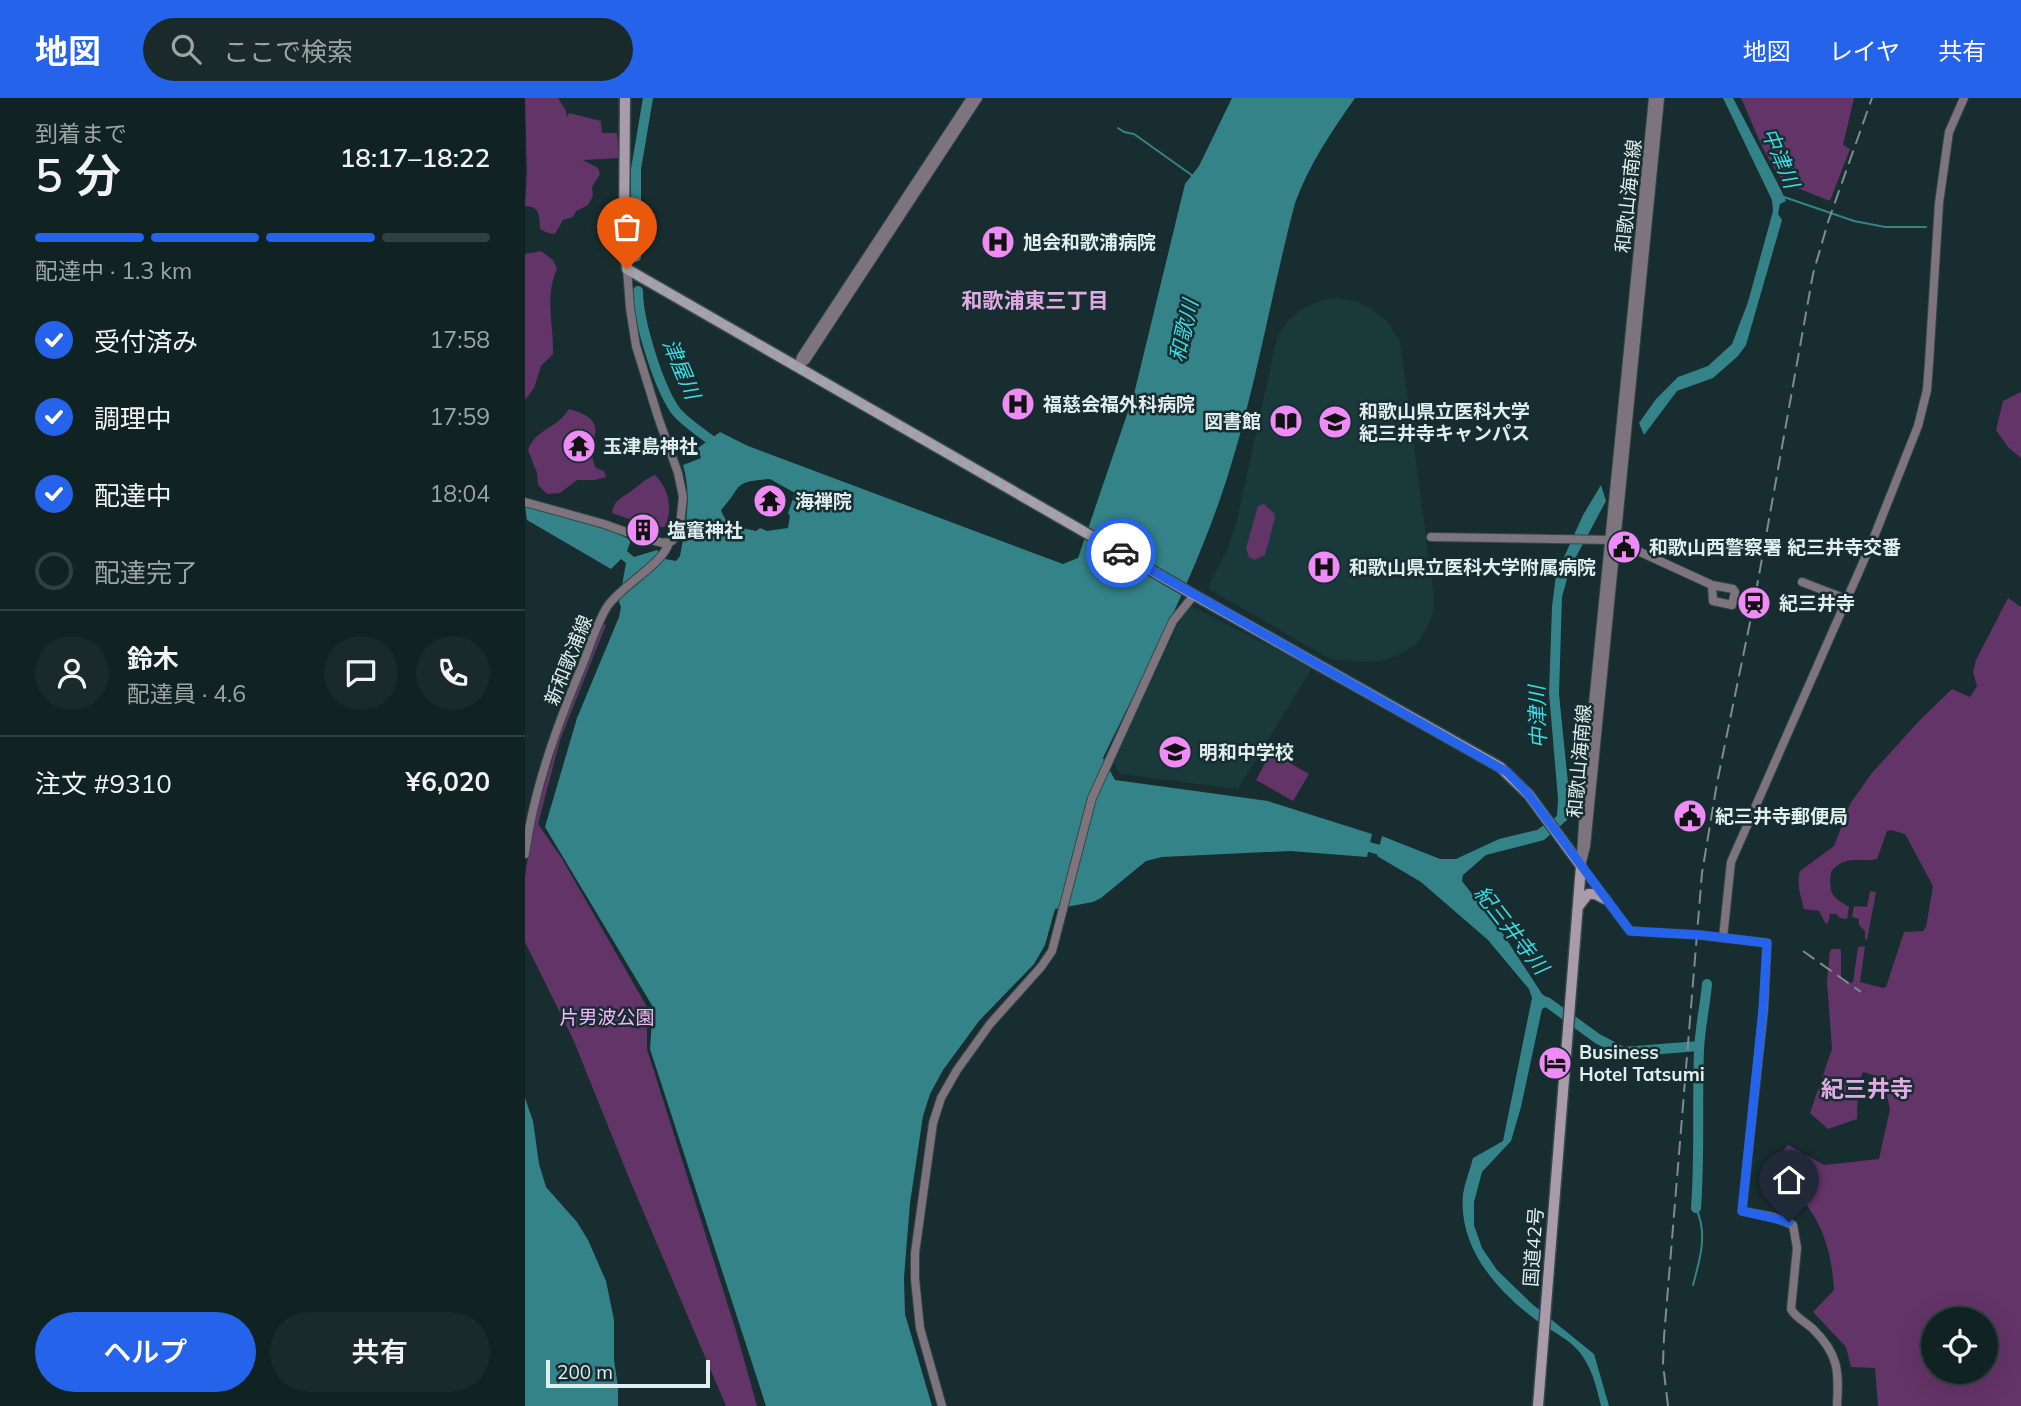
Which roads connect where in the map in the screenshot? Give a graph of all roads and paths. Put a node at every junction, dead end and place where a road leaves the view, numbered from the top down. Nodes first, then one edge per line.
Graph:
1 (625, 98) edge
2 (971, 98) edge
3 (978, 98) edge
4 (1653, 98) edge
5 (1660, 98) edge
6 (1964, 98) edge
7 (627, 269) junction
8 (798, 366) junction
9 (525, 502) edge
10 (1431, 537) dead end
11 (1613, 540) junction
12 (669, 542) junction
13 (1802, 582) dead end
14 (1712, 585) dead end
15 (1190, 593) junction
16 (1846, 599) junction
17 (1582, 826) junction
18 (1557, 834) junction
19 (525, 854) edge
20 (1581, 866) junction
21 (1605, 899) junction
22 (1577, 908) junction
23 (1723, 939) junction
24 (1547, 1332) junction
25 (942, 1406) edge
26 (1538, 1406) edge
27 (1545, 1406) edge
28 (1837, 1406) edge

1 - 7 highway
2 - 8 main road
3 - 8 main road
4 - 11 main road, 和歌山海南線
5 - 11 main road, 和歌山海南線
6 - 16 main road
7 - 8 highway
7 - 12 main road, 新和歌浦線
8 - 15 highway
9 - 12 main road
10 - 11 main road
11 - 14 main road
11 - 17 main road, 和歌山海南線
11 - 20 main road, 和歌山海南線
12 - 19 main road, 新和歌浦線
13 - 16 main road
15 - 18 highway
15 - 25 main road
16 - 23 main road
17 - 18 main road
17 - 20 main road, 和歌山海南線
18 - 20 highway
20 - 21 main road
20 - 22 highway, 国道42号
21 - 22 highway
21 - 23 main road
22 - 24 highway, 国道42号
23 - 28 main road
24 - 26 highway, 国道42号
24 - 27 highway, 国道42号

